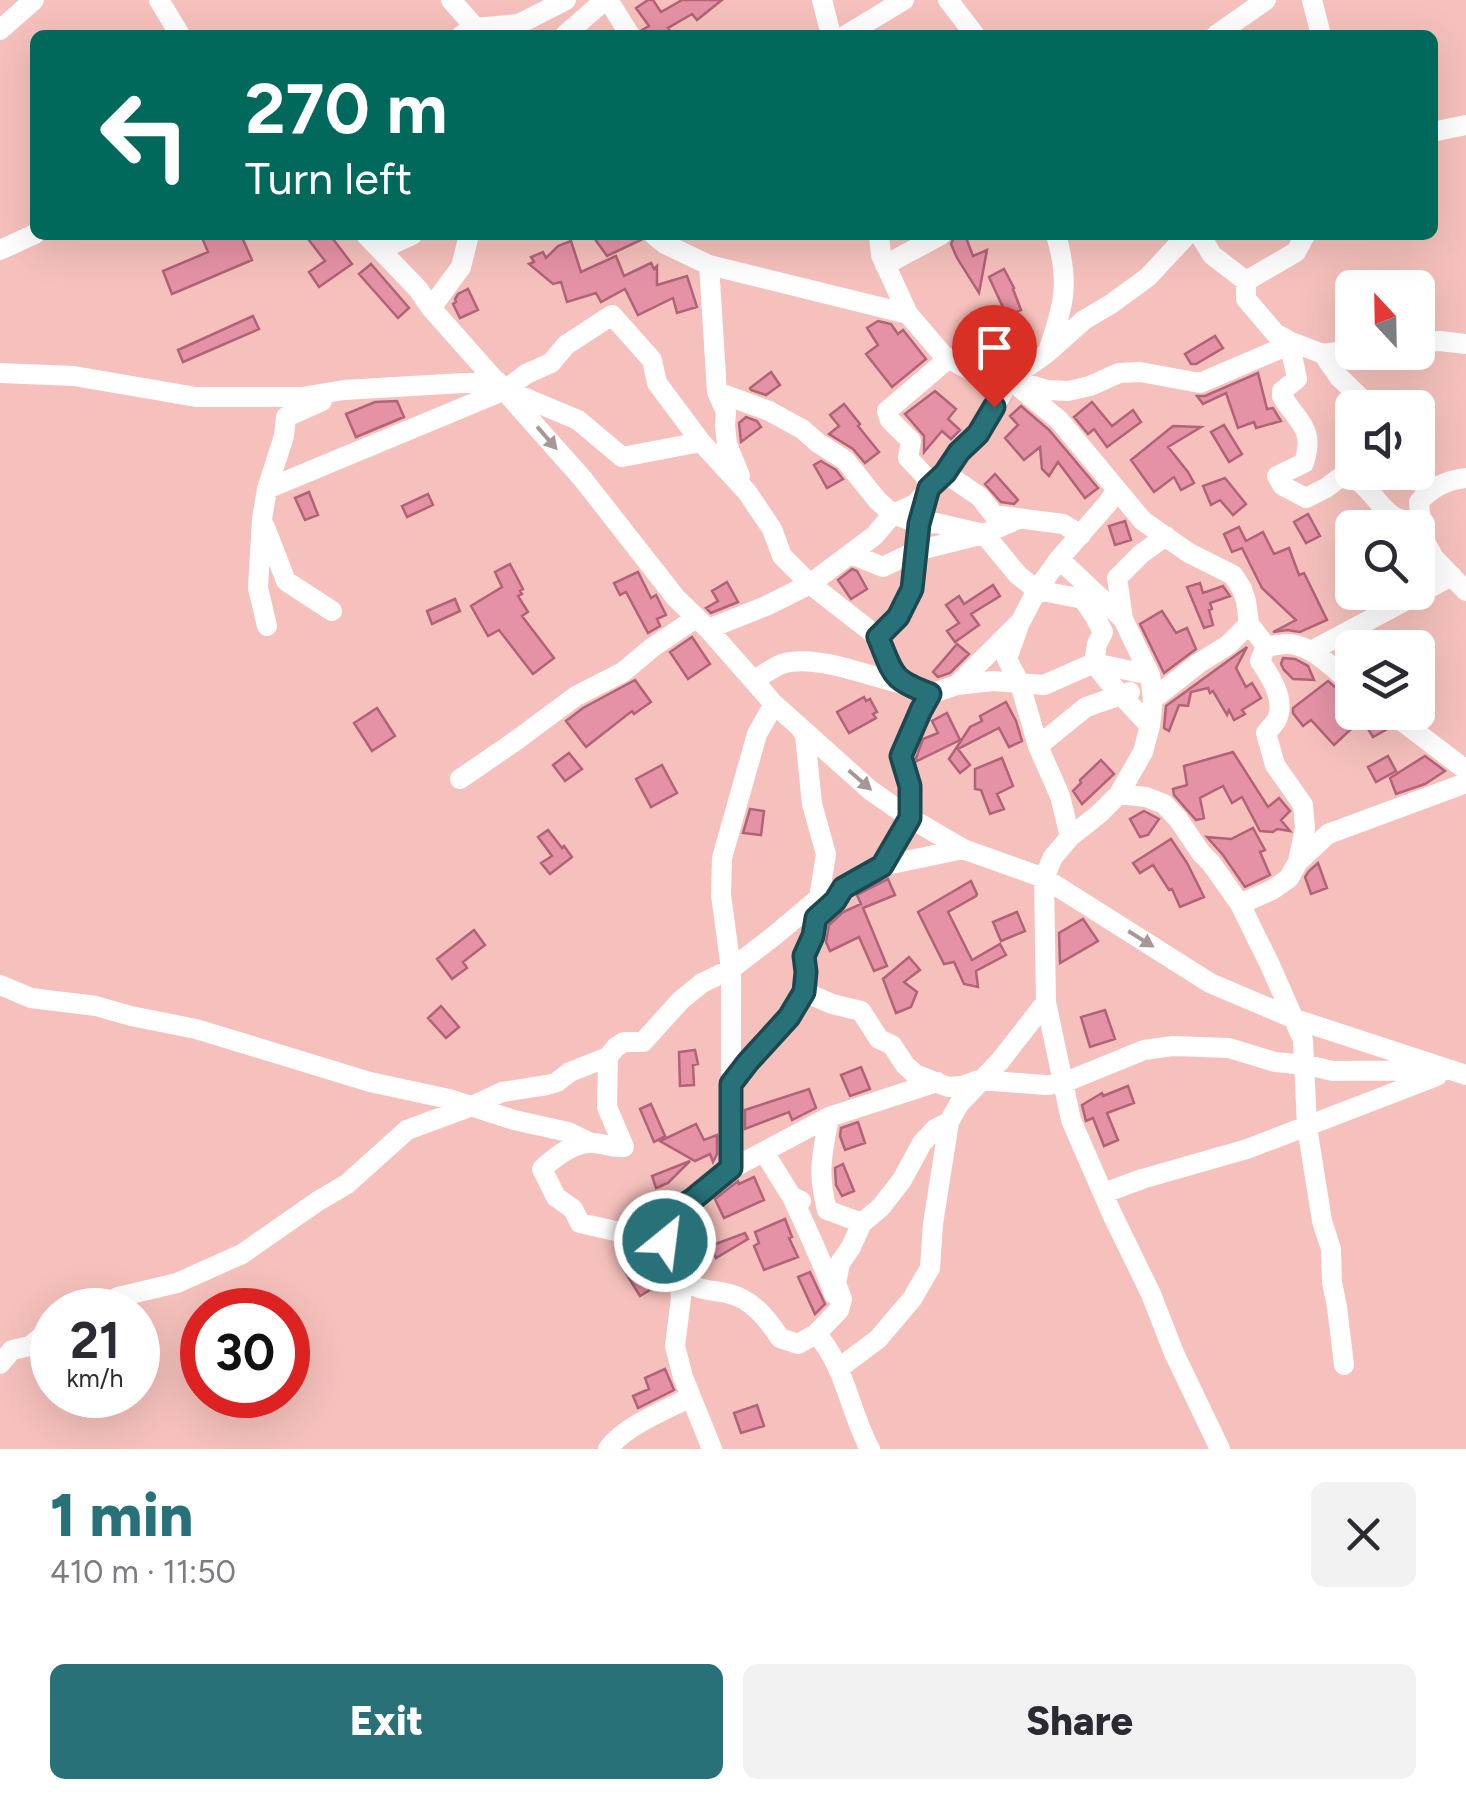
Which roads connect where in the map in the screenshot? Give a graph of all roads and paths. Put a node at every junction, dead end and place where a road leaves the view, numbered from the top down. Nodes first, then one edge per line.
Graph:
1 (34, 0) edge
2 (159, 0) edge
3 (450, 0) edge
4 (566, 0) edge
5 (606, 0) edge
6 (822, 0) edge
7 (904, 0) edge
8 (948, 0) edge
9 (1266, 0) edge
10 (1312, 0) edge
11 (0, 30) edge
12 (177, 30) edge
13 (471, 30) edge
14 (488, 30) edge
15 (571, 30) edge
16 (627, 30) edge
17 (829, 30) edge
18 (854, 30) edge
19 (971, 30) edge
20 (1223, 30) edge
21 (1320, 30) edge
22 (1466, 125) edge
23 (1438, 131) edge
24 (30, 236) edge
25 (468, 240) edge
26 (665, 240) edge
27 (923, 240) edge
28 (1057, 240) edge
29 (1183, 240) edge
30 (1203, 240) edge
31 (1302, 240) edge
32 (374, 242) edge
33 (0, 250) edge
34 (881, 252) edge
35 (709, 266) junction
36 (1246, 282) junction
37 (431, 308) junction
38 (908, 314) junction
39 (1289, 341) junction
40 (1435, 341) edge
41 (1466, 344) edge
42 (1335, 352) edge
43 (1047, 353) junction
44 (1324, 354) junction
45 (949, 358) junction
46 (0, 373) edge
47 (1010, 379) junction
48 (501, 385) junction
49 (344, 390) junction
50 (1352, 390) edge
51 (717, 392) junction
52 (702, 442) junction
53 (945, 473) junction
54 (1466, 478) edge
55 (929, 488) junction
56 (267, 489) junction
57 (1117, 490) junction
58 (1425, 490) edge
59 (746, 492) junction
60 (1426, 493) junction
61 (1387, 510) edge
62 (1419, 510) edge
63 (893, 514) junction
64 (262, 518) junction
65 (1018, 519) junction
66 (919, 524) junction
67 (984, 534) junction
68 (1081, 534) junction
69 (1166, 536) junction
70 (916, 551) junction
71 (851, 554) junction
72 (1059, 559) junction
73 (1435, 559) edge
74 (1459, 583) edge
75 (810, 584) junction
76 (1037, 590) junction
77 (332, 612) dead end
78 (1123, 619) junction
79 (1021, 621) junction
80 (702, 624) junction
81 (1249, 624) junction
82 (267, 626) dead end
83 (878, 637) junction
84 (1266, 646) junction
85 (1310, 651) junction
86 (1094, 663) junction
87 (1335, 671) edge
88 (753, 680) junction
89 (903, 684) junction
90 (1020, 684) junction
91 (957, 685) junction
92 (1151, 688) junction
93 (930, 694) junction
94 (1120, 694) junction
95 (774, 704) junction
96 (796, 724) junction
97 (1150, 726) junction
98 (1414, 730) edge
99 (1038, 746) junction
100 (1466, 770) edge
101 (460, 779) dead end
102 (1466, 783) edge
103 (1119, 794) junction
104 (910, 818) junction
105 (1070, 837) junction
106 (962, 849) junction
107 (1298, 862) junction
108 (882, 866) junction
109 (1044, 878) junction
110 (843, 888) junction
111 (818, 898) junction
112 (1240, 904) junction
113 (731, 969) junction
114 (0, 986) edge
115 (804, 992) junction
116 (1046, 1002) junction
117 (1295, 1019) junction
118 (608, 1057) junction
119 (1306, 1064) junction
120 (1462, 1072) edge
121 (980, 1080) junction
122 (938, 1082) junction
123 (1063, 1083) junction
124 (731, 1084) junction
125 (472, 1106) junction
126 (829, 1118) junction
127 (949, 1122) junction
128 (1307, 1127) junction
129 (591, 1143) junction
130 (764, 1152) junction
131 (731, 1168) junction
132 (1104, 1193) junction
133 (792, 1198) junction
134 (827, 1210) junction
135 (862, 1223) junction
136 (676, 1265) junction
137 (156, 1288) edge
138 (839, 1310) junction
139 (816, 1334) junction
140 (30, 1346) edge
141 (0, 1364) edge
142 (1344, 1365) dead end
143 (838, 1369) junction
144 (691, 1396) junction
145 (608, 1449) edge
146 (712, 1449) edge
147 (870, 1449) edge
148 (1220, 1449) edge

1 - 11 street
2 - 12 street
3 - 13 street
4 - 14 street
5 - 15 street
5 - 16 street
6 - 17 street
7 - 18 street
8 - 19 street
9 - 20 street
10 - 21 street
22 - 23 street
24 - 33 street
25 - 37 street
26 - 35 street
27 - 34 street
28 - 43 street
29 - 43 street
30 - 36 street
31 - 36 street
32 - 37 street
34 - 38 street
35 - 38 street
35 - 51 street
36 - 39 street
37 - 48 street
38 - 45 street
39 - 44 street
39 - 47 street
39 - 61 street
40 - 41 street
42 - 44 street
43 - 47 street
44 - 50 street
45 - 47 street
45 - 55 street
46 - 49 street
47 - 53 street
47 - 57 street
48 - 49 street
48 - 52 street
48 - 52 street
48 - 56 street
48 -> 80 street
49 - 56 street
51 - 59 street
51 - 63 street
52 - 59 street
53 - 55 street
53 - 65 street
54 - 60 street
55 - 63 street
55 - 66 street
56 - 64 street
57 - 68 street
57 - 69 street
58 - 60 street
59 - 75 street
60 - 62 street
63 - 66 street
63 - 71 street
64 - 77 street
64 - 82 street
65 - 67 street
65 - 68 street
66 - 67 street
66 - 70 street
67 - 70 street
67 - 76 street
68 - 72 street
69 - 78 street
69 - 81 street
70 - 71 street
70 - 83 street
71 - 75 street
72 - 76 street
72 - 78 street
73 - 74 street
74 - 85 street
75 - 80 street
75 - 83 street
76 - 79 street
76 - 86 street
78 - 92 street
79 - 90 street
79 - 91 street
80 - 88 street
80 - 101 street
81 - 84 street
81 - 92 street
83 - 89 street
84 - 85 street
84 - 107 street
85 - 87 street
86 - 90 street
86 - 92 street
86 - 94 street
88 - 89 street
88 - 95 street
89 - 93 street
90 - 91 street
90 - 99 street
91 - 93 street
92 - 94 street
92 - 97 street
93 - 104 street
94 - 97 street
94 - 99 street
95 - 96 street
95 - 113 street
96 -> 104 street
96 - 111 street
97 - 103 street
98 - 100 street
99 - 105 street
102 - 107 street
103 - 105 street
103 - 112 street
104 - 106 street
104 - 108 street
105 - 109 street
106 - 108 street
106 - 109 street
107 - 112 street
108 - 110 street
109 - 116 street
109 -> 117 street
110 - 111 street
110 - 115 street
111 - 113 street
112 - 117 street
113 - 118 street
113 - 124 street
114 - 125 street
115 - 122 street
115 - 124 street
116 - 121 street
116 - 123 street
117 - 119 street
117 - 120 street
118 - 125 street
118 - 129 street
119 - 120 street
119 - 123 street
119 - 128 street
120 - 128 street
121 - 122 street
121 - 123 street
121 - 127 street
122 - 126 street
123 - 132 street
124 - 131 street
125 - 129 street
125 - 137 street
126 - 130 street
126 - 134 street
127 - 135 street
127 - 143 street
128 - 132 street
128 - 142 street
129 - 136 street
130 - 131 street
130 - 133 street
131 - 136 street
132 - 148 street
133 - 134 street
133 - 138 street
134 - 135 street
135 - 138 street
136 - 139 street
136 - 144 street
138 - 139 street
139 - 143 street
140 - 141 street
143 - 147 street
144 - 145 street
144 - 146 street

